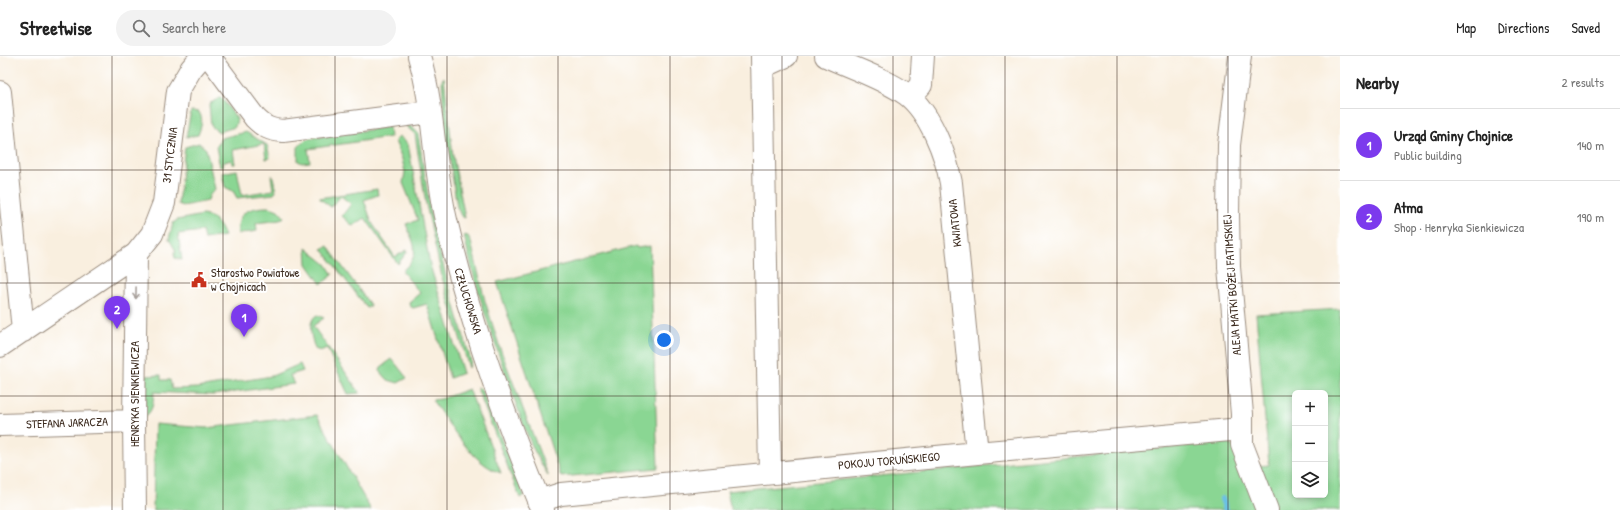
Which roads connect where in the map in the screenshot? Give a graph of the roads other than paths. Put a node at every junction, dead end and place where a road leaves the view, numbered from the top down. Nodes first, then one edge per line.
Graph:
1 (202, 56) edge
2 (209, 56) edge
3 (420, 56) edge
4 (434, 56) edge
5 (786, 56) edge
6 (826, 56) edge
7 (923, 56) edge
8 (1240, 56) edge
9 (762, 61) edge
10 (428, 84) junction
11 (0, 92) edge
12 (910, 98) junction
13 (430, 112) junction
14 (136, 254) junction
15 (22, 331) junction
16 (0, 346) edge
17 (134, 421) junction
18 (0, 425) edge
19 (1242, 437) junction
20 (976, 453) junction
21 (770, 472) junction
22 (541, 506) edge
23 (135, 510) edge
24 (1267, 510) edge

1 - 14 street, 31 STYCZNIA
2 - 13 street
3 - 10 street, CZŁUCHOWSKA
4 - 10 street, CZŁUCHOWSKA
5 - 9 street
6 - 12 street, KWIATOWA
7 - 12 street
8 - 19 street, ALEJA MATKI BOŻEJ FATIMSKIEJ
9 - 21 street
10 - 13 street, CZŁUCHOWSKA
11 - 15 street
12 - 20 street, KWIATOWA
13 - 22 street, CZŁUCHOWSKA
14 - 15 street, 31 STYCZNIA
14 -> 17 street, HENRYKA SIENKIEWICZA
15 - 16 street, 31 STYCZNIA
17 - 18 street, STEFANA JARACZA
17 - 23 street, HENRYKA SIENKIEWICZA
19 - 20 street, POKOJU TORUŃSKIEGO
19 - 24 street, ALEJA MATKI BOŻEJ FATIMSKIEJ
20 - 21 street, POKOJU TORUŃSKIEGO
21 - 22 street, POKOJU TORUŃSKIEGO

